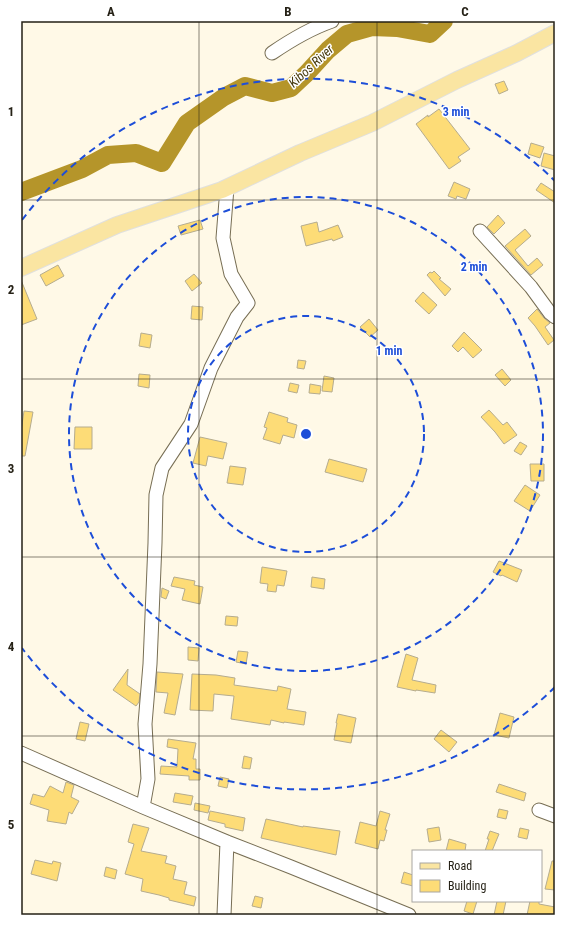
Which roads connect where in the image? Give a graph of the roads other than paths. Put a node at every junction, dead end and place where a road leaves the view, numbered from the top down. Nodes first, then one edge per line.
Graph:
1 (332, 21) edge
2 (555, 33) edge
3 (272, 53) dead end
4 (227, 188) junction
5 (480, 231) dead end
6 (21, 268) edge
7 (555, 317) edge
8 (21, 752) edge
9 (143, 807) junction
10 (539, 810) dead end
11 (555, 816) edge
12 (227, 842) junction
13 (224, 915) edge
14 (410, 915) edge

1 - 3 street
2 - 4 main road
4 - 6 main road
4 - 9 street
5 - 7 street
8 - 9 street
9 - 12 street
10 - 11 street
12 - 13 street
12 - 14 street

